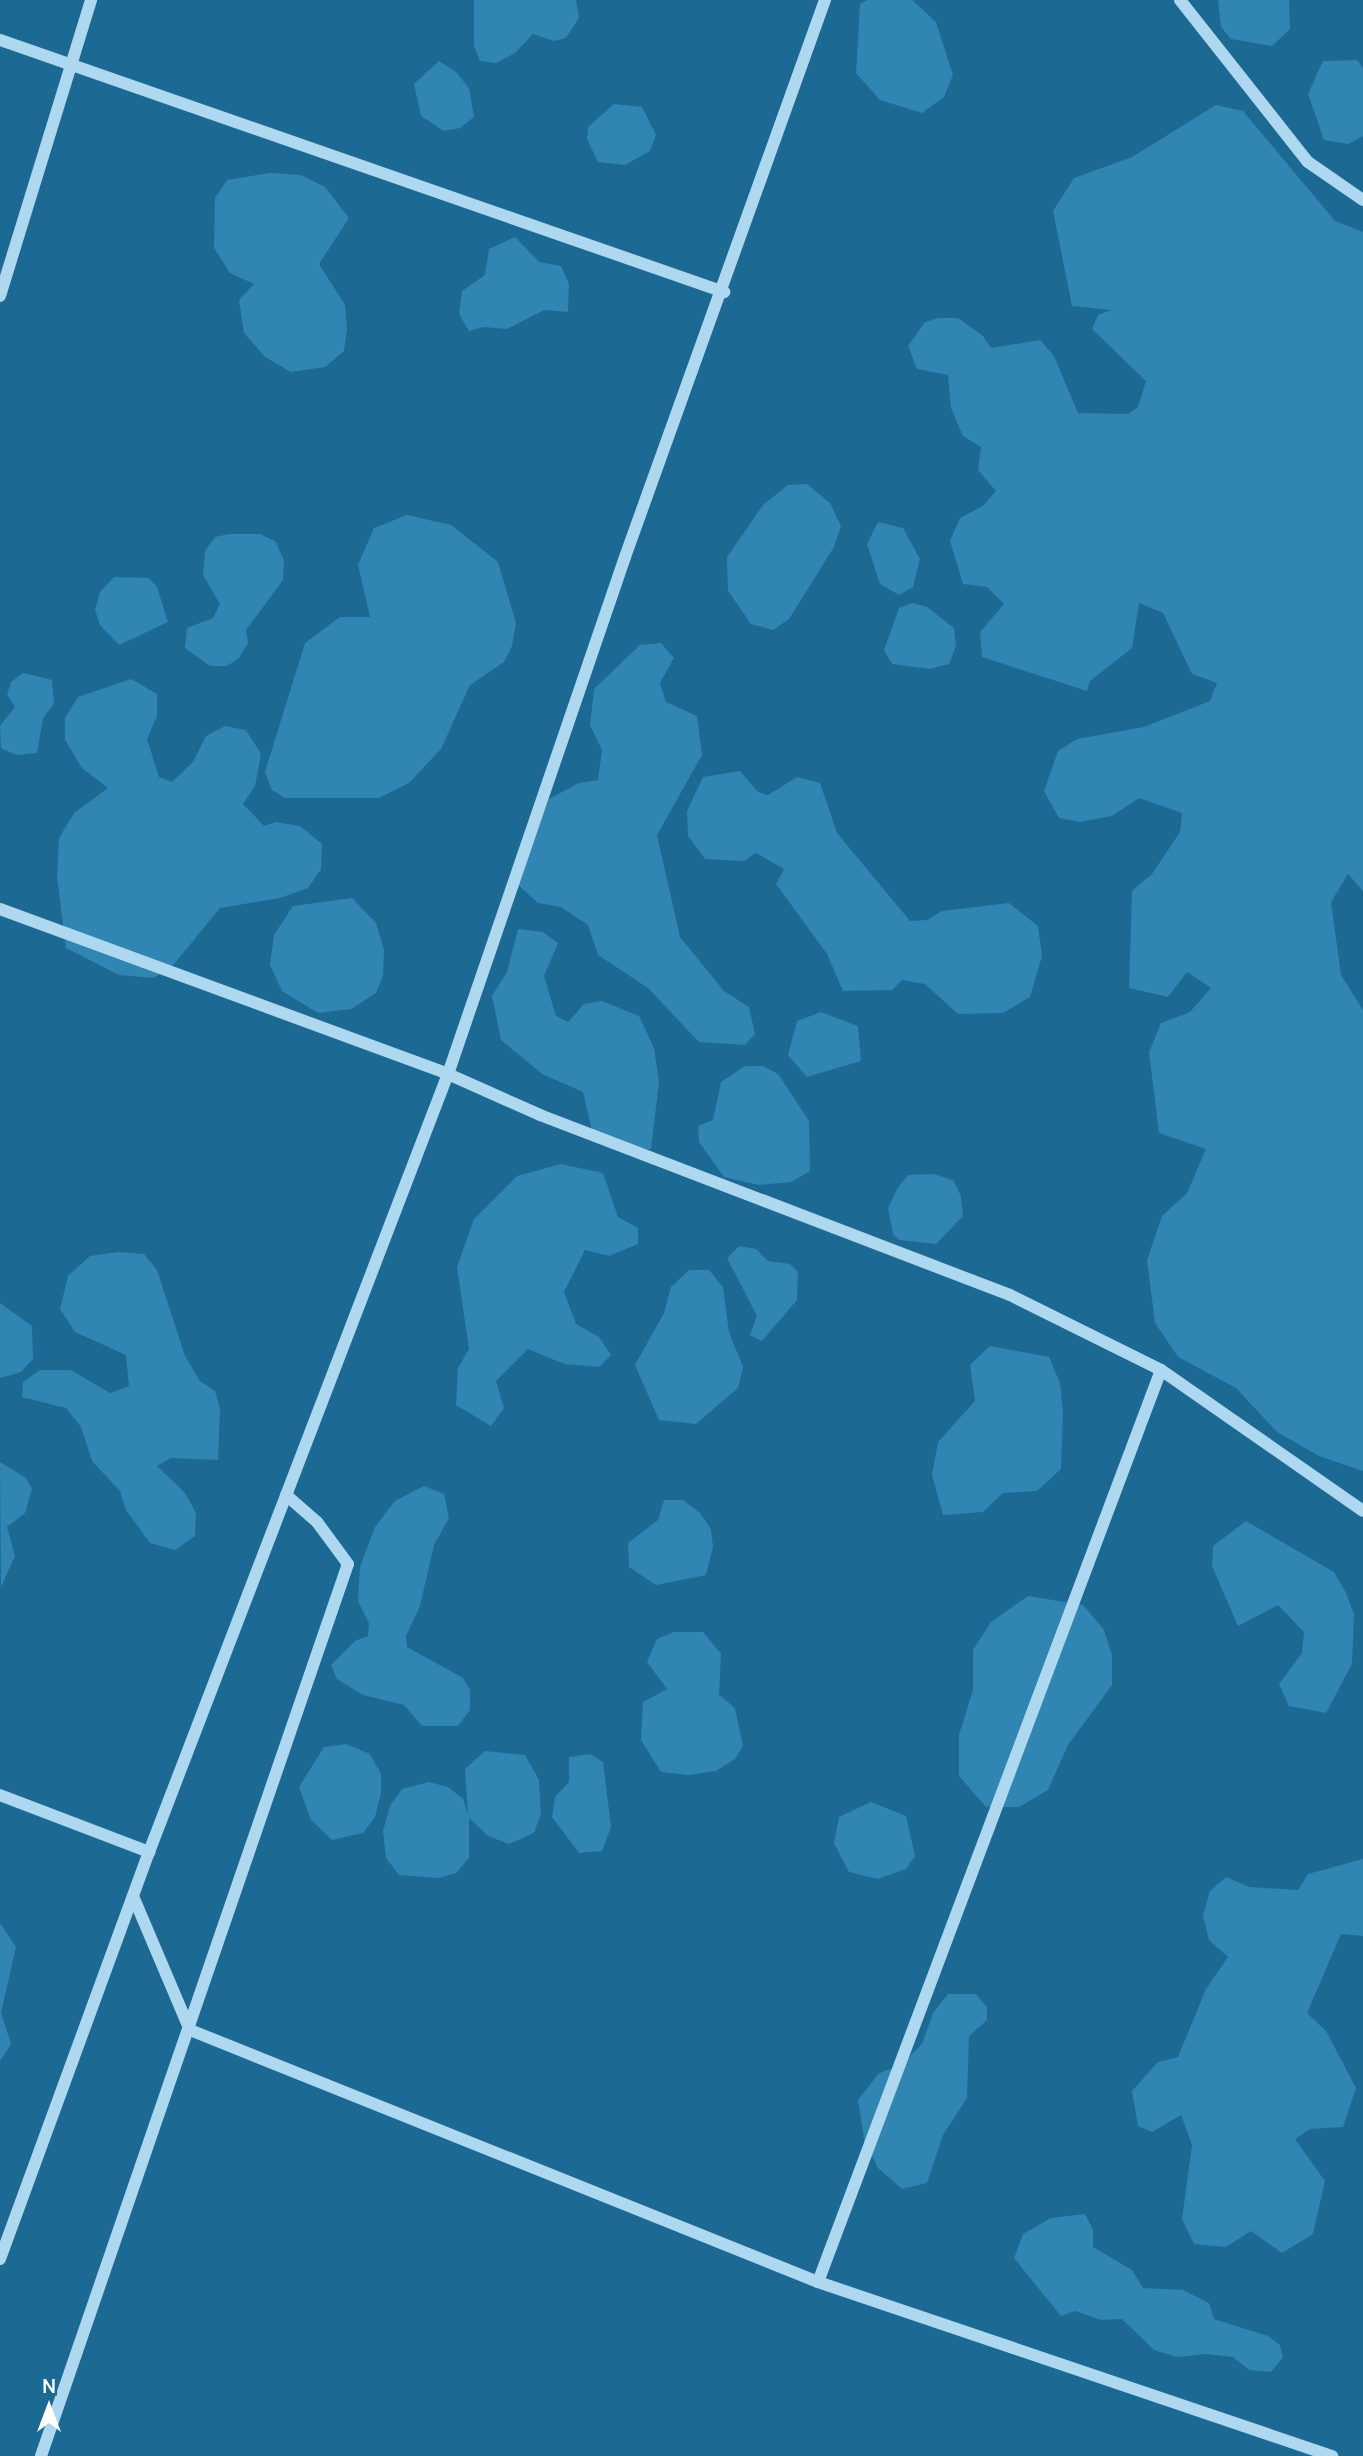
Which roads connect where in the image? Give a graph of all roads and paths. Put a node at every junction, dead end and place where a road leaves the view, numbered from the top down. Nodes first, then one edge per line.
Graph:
1 (91, 0) edge
2 (825, 0) edge
3 (1180, 0) edge
4 (0, 40) edge
5 (70, 66) junction
6 (1363, 200) edge
7 (723, 292) junction
8 (0, 296) edge
9 (0, 909) edge
10 (448, 1074) junction
11 (1161, 1370) junction
12 (286, 1495) junction
13 (1363, 1511) edge
14 (0, 1796) edge
15 (149, 1852) junction
16 (133, 1896) junction
17 (190, 2030) junction
18 (0, 2259) edge
19 (818, 2282) junction
20 (41, 2456) edge
21 (1332, 2456) edge

1 - 5 street
2 - 7 street
3 - 6 street
4 - 5 street
5 - 7 street
5 - 8 street
7 - 10 street
9 - 10 street
10 - 11 street
10 - 12 street
11 - 13 street
11 - 19 street
12 - 15 street
12 - 17 street
14 - 15 street
15 - 16 street
16 - 17 street
16 - 18 street
17 - 19 street
17 - 20 street
19 - 21 street

